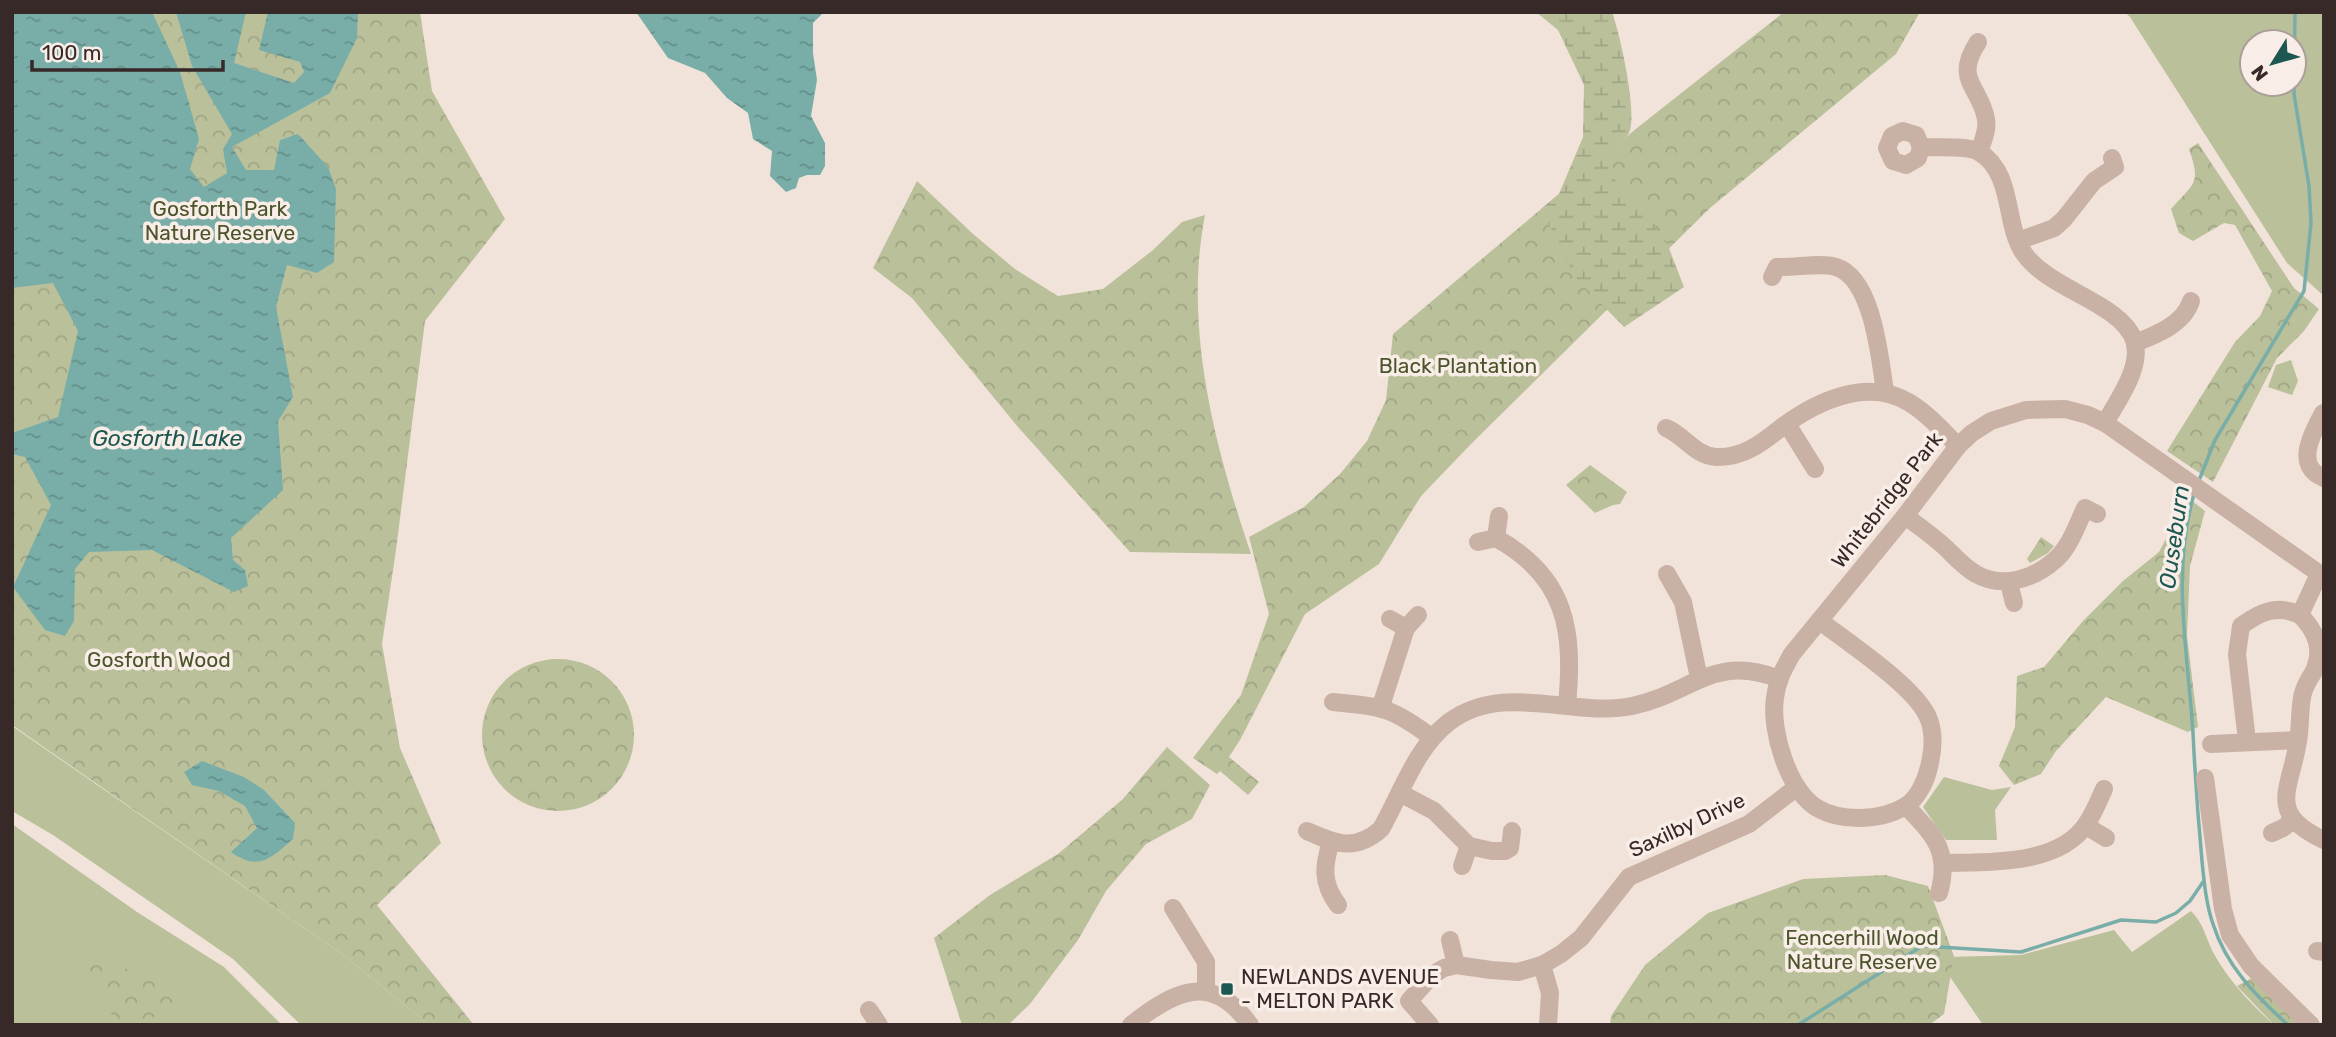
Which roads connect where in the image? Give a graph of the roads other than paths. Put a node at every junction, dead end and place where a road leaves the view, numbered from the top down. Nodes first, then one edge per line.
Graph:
1 (1978, 42) dead end
2 (1921, 147) dead end
3 (1979, 152) junction
4 (2117, 165) dead end
5 (2018, 241) junction
6 (1776, 266) dead end
7 (2191, 301) dead end
8 (2135, 343) junction
9 (1885, 392) junction
10 (2323, 413) edge
11 (2105, 423) junction
12 (1787, 424) junction
13 (1673, 427) dead end
14 (1958, 446) junction
15 (1815, 469) dead end
16 (2324, 478) edge
17 (2087, 508) dead end
18 (1499, 516) dead end
19 (1905, 516) junction
20 (1496, 538) junction
21 (1478, 542) dead end
22 (1667, 574) dead end
23 (2321, 576) edge
24 (2009, 583) junction
25 (2014, 603) dead end
26 (1419, 615) dead end
27 (2300, 615) junction
28 (1821, 621) junction
29 (2321, 658) edge
30 (1701, 678) junction
31 (1779, 679) junction
32 (1333, 702) dead end
33 (1566, 705) junction
34 (1381, 706) junction
35 (1431, 737) junction
36 (2298, 740) junction
37 (2247, 741) junction
38 (2211, 744) dead end
39 (2205, 778) dead end
40 (1797, 787) junction
41 (2104, 789) dead end
42 (1401, 793) junction
43 (1906, 806) junction
44 (2293, 820) junction
45 (2086, 826) junction
46 (1307, 831) dead end
47 (1512, 831) dead end
48 (2272, 833) dead end
49 (2106, 838) dead end
50 (2324, 841) edge
51 (1331, 842) junction
52 (1469, 846) junction
53 (1944, 863) junction
54 (1462, 866) dead end
55 (1939, 893) dead end
56 (1338, 905) dead end
57 (1173, 908) dead end
58 (1450, 940) dead end
59 (1456, 965) junction
60 (1542, 965) junction
61 (1206, 991) junction
62 (1131, 1025) edge
63 (1250, 1025) edge
64 (1430, 1025) edge
65 (1548, 1025) edge
66 (2311, 1025) edge

1 - 3 street
2 - 3 street
3 - 5 street
4 - 5 street
5 - 8 street
6 - 9 street
7 - 8 street
8 - 11 street
9 - 12 street
9 - 14 street
10 - 16 street
11 - 14 street, Whitebridge Park
11 - 23 street, Whitebridge Park
12 - 13 street
12 - 15 street
14 - 19 street, Whitebridge Park
17 - 24 street
18 - 20 street
19 - 24 street
19 - 28 street, Whitebridge Park
20 - 21 street
20 - 33 street
22 - 30 street
23 - 27 street
24 - 25 street
26 - 34 street
27 - 29 street
27 - 37 street
28 - 31 street
28 - 43 street
29 - 36 street
30 - 31 street
30 - 33 street
31 - 40 street
32 - 34 street
33 - 35 street
34 - 35 street
35 - 42 street
36 - 37 street
36 - 44 street
37 - 38 street
39 - 66 street
40 - 43 street
40 - 60 street, Saxilby Drive
41 - 45 street
42 - 51 street
42 - 52 street
43 - 53 street
44 - 48 street
44 - 50 street
45 - 49 street
45 - 53 street
46 - 51 street
47 - 52 street
51 - 56 street
52 - 54 street
53 - 55 street
57 - 61 street
58 - 59 street
59 - 60 street
59 - 64 street
60 - 65 street
61 - 62 street
61 - 63 street

